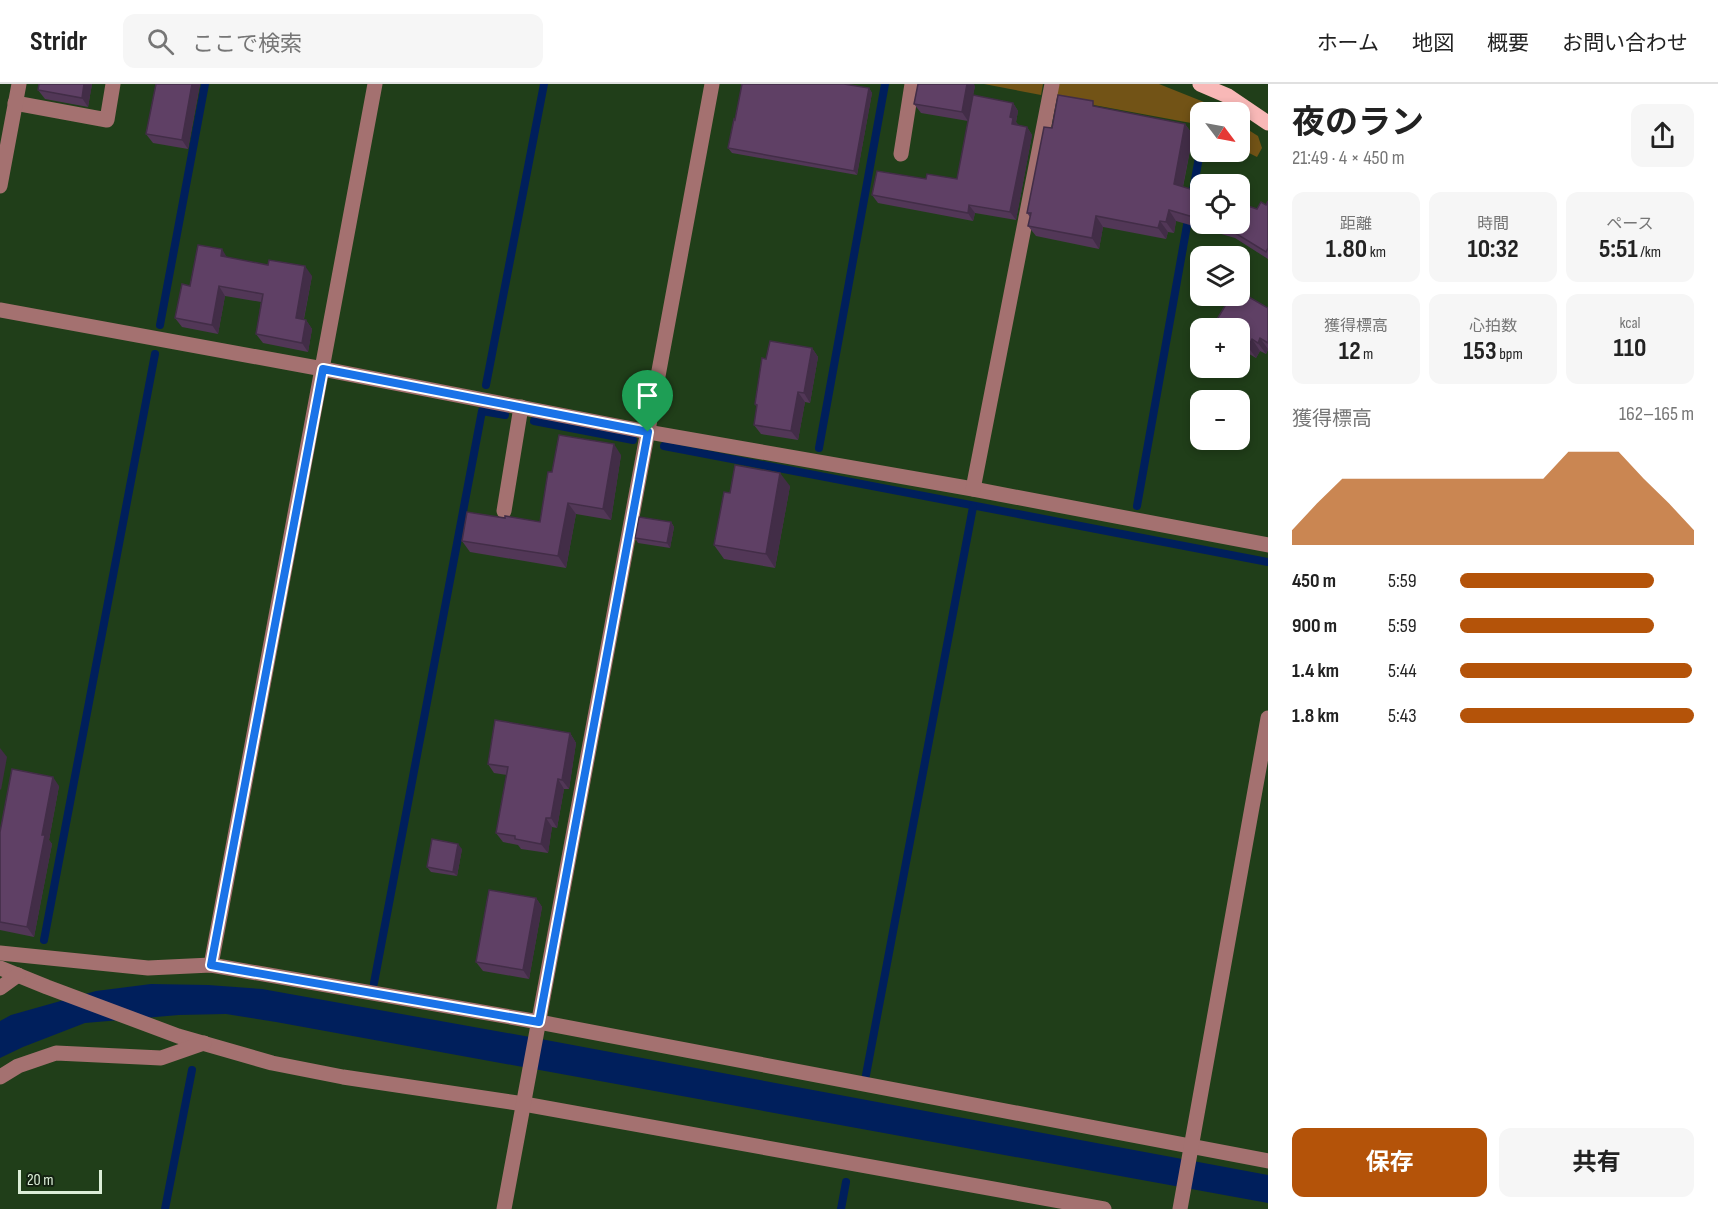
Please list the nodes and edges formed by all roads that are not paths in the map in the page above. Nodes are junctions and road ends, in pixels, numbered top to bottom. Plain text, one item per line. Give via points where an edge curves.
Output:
1 (19, 84) edge
2 (113, 84) edge
3 (375, 84) edge
4 (712, 84) edge
5 (912, 84) edge
6 (1052, 84) edge
7 (1200, 84) edge
8 (15, 103) junction
9 (1268, 123) edge
10 (901, 154) dead end
11 (0, 186) edge
12 (0, 310) edge
13 (323, 369) junction
14 (521, 407) junction
15 (648, 432) junction
16 (973, 489) junction
17 (504, 511) dead end
18 (1268, 545) edge
19 (1268, 718) edge
20 (0, 953) edge
21 (211, 965) junction
22 (0, 968) edge
23 (18, 975) junction
24 (0, 988) edge
25 (538, 1028) junction
26 (204, 1043) junction
27 (0, 1077) edge
28 (524, 1104) junction
29 (1190, 1149) junction
30 (1268, 1161) edge
31 (1181, 1205) edge
32 (504, 1209) edge
33 (1104, 1209) edge

1 - 8 street
2 - 8 street via 106,120
3 - 13 street
4 - 15 street
5 - 10 street
6 - 16 street
7 - 9 main road via 1228,96
8 - 11 street
12 - 13 street
13 - 14 street
13 - 21 street
14 - 15 street
14 - 17 street
15 - 16 street
15 - 25 street
16 - 18 street
19 - 29 street
20 - 21 street via 148,968
21 - 25 street
22 - 23 street
23 - 24 street
23 - 26 street
25 - 28 street
25 - 29 street
26 - 27 street via 161,1058 57,1053 18,1066
26 - 28 street via 272,1063 343,1077
28 - 32 street
28 - 33 street
29 - 30 street
29 - 31 street

